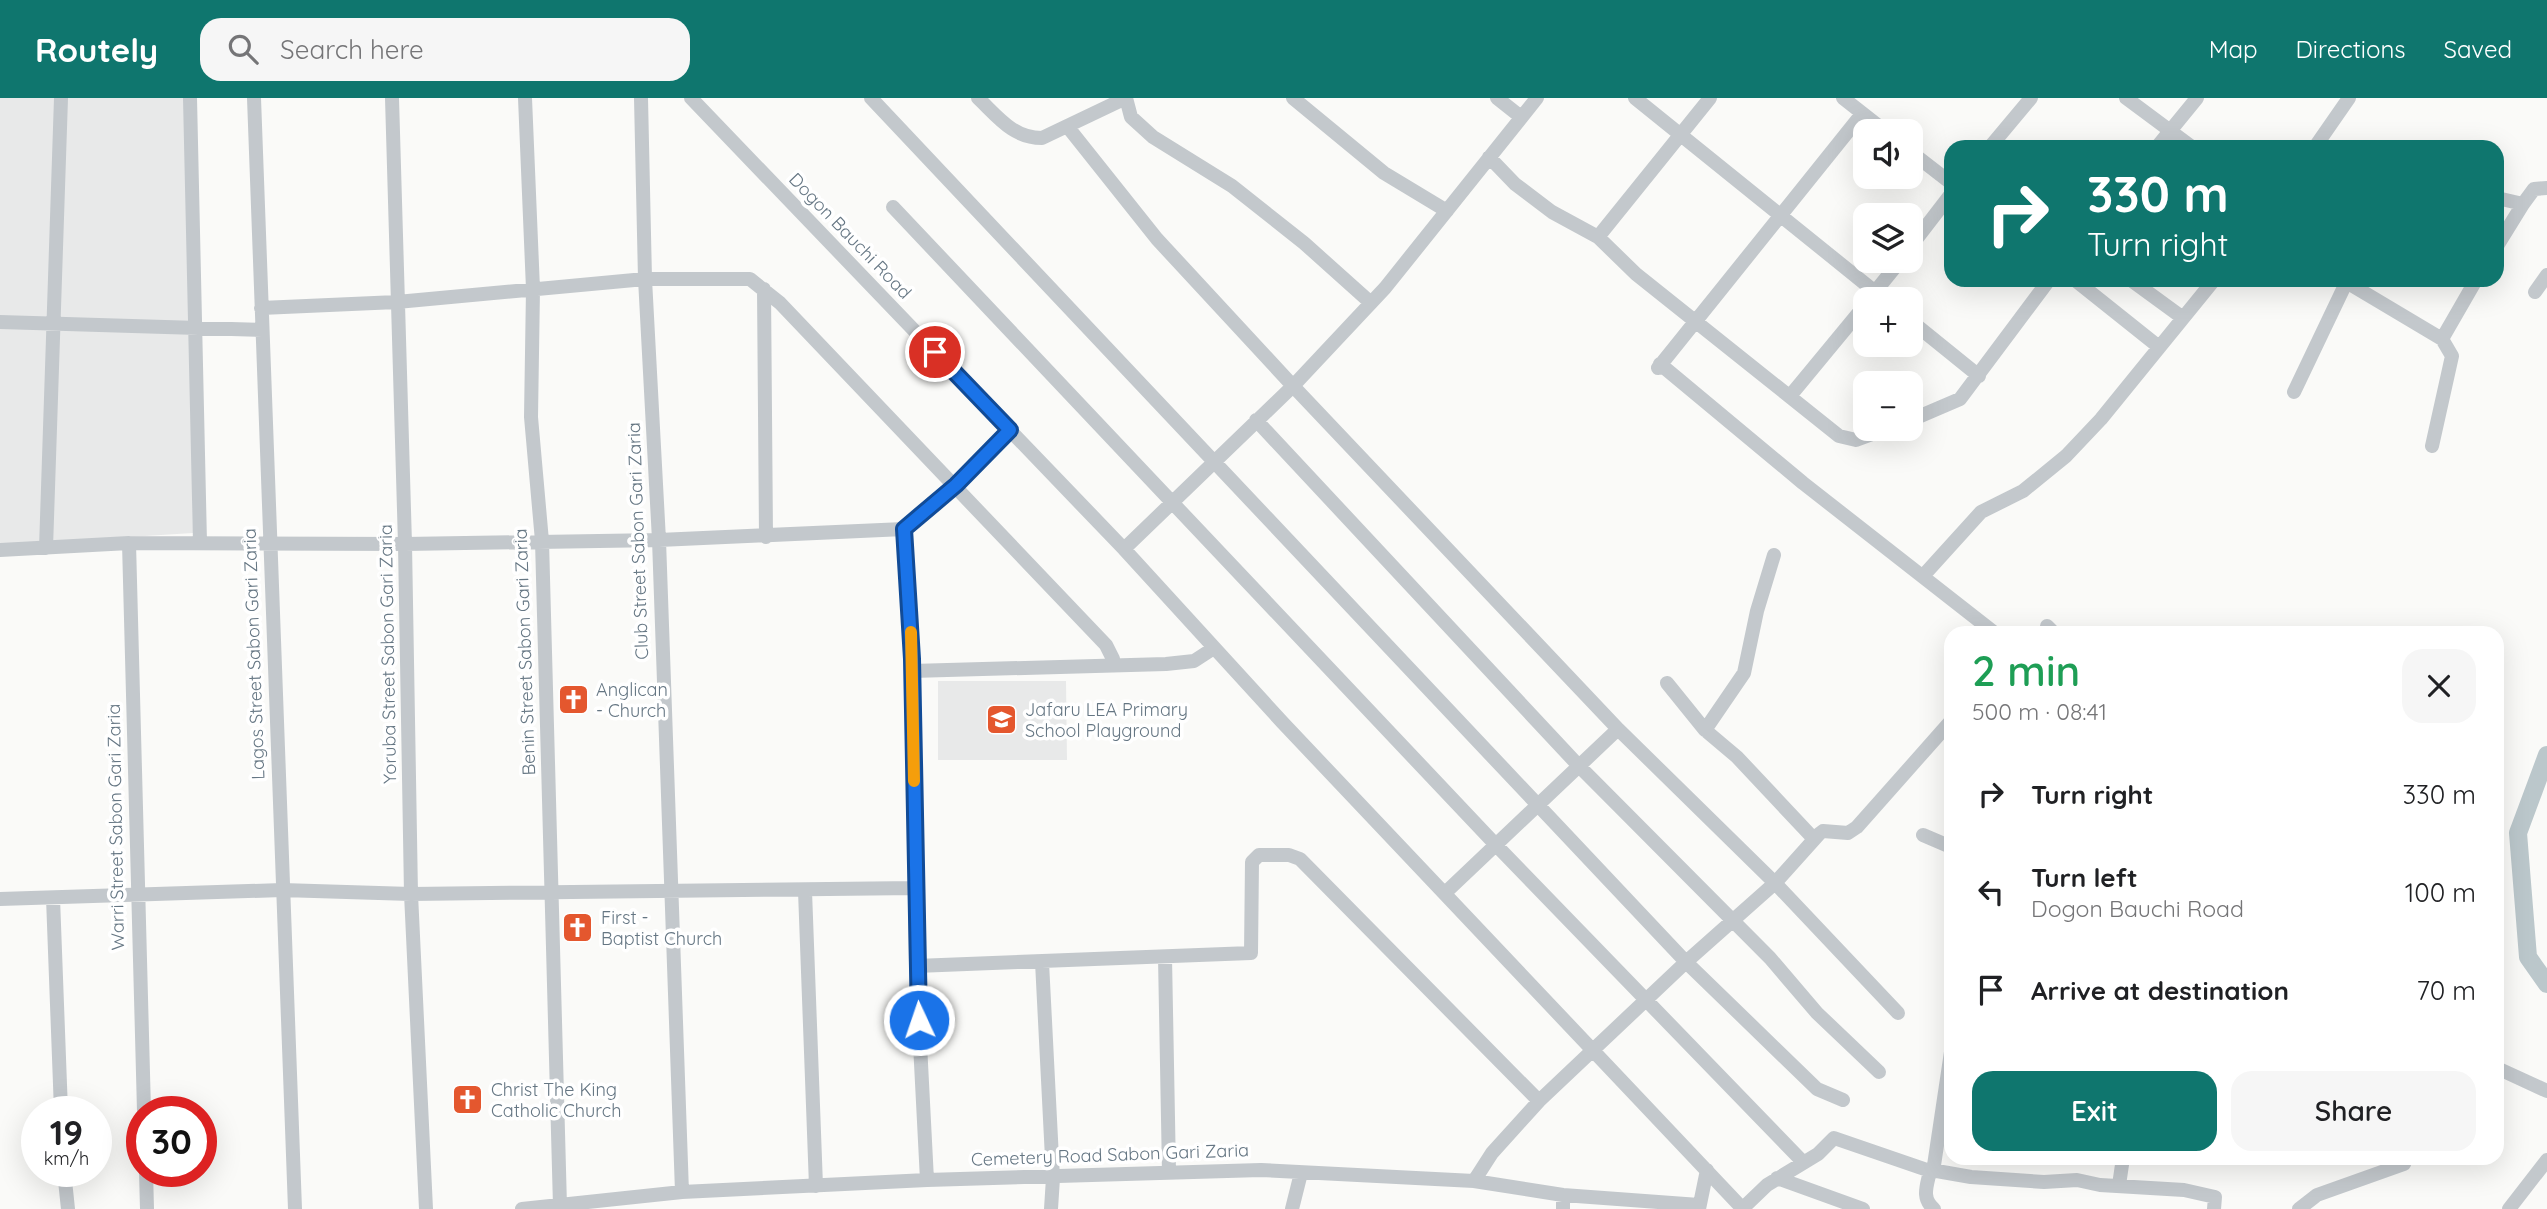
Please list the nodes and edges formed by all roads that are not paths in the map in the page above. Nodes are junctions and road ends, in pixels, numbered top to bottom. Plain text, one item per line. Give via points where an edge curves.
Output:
1 (61, 98) edge
2 (190, 98) edge
3 (254, 98) edge
4 (392, 98) edge
5 (524, 98) edge
6 (641, 98) edge
7 (691, 98) edge
8 (871, 98) edge
9 (978, 98) edge
10 (1126, 98) edge
11 (1293, 98) edge
12 (1497, 98) edge
13 (1537, 98) edge
14 (1635, 98) edge
15 (1710, 98) edge
16 (1843, 98) edge
17 (2031, 98) edge
18 (2126, 98) edge
19 (2197, 98) edge
20 (2349, 98) edge
21 (1862, 114) junction
22 (1521, 117) junction
23 (1869, 119) edge
24 (1067, 126) junction
25 (2170, 131) junction
26 (1680, 136) junction
27 (1996, 140) edge
28 (2163, 140) edge
29 (2182, 140) edge
30 (2320, 140) edge
31 (1489, 157) junction
32 (1923, 161) edge
33 (1944, 178) edge
34 (2547, 188) edge
35 (2504, 200) edge
36 (1944, 203) edge
37 (2523, 204) junction
38 (893, 207) dead end
39 (1447, 211) junction
40 (1781, 216) junction
41 (1923, 230) edge
42 (2504, 235) edge
43 (1598, 237) junction
44 (2547, 275) edge
45 (645, 279) junction
46 (1864, 287) edge
47 (2044, 287) edge
48 (2084, 287) edge
49 (2141, 287) edge
50 (2208, 287) edge
51 (2342, 287) edge
52 (2355, 287) edge
53 (2472, 287) edge
54 (533, 289) junction
55 (764, 289) junction
56 (2535, 292) dead end
57 (397, 302) junction
58 (1371, 303) junction
59 (261, 308) junction
60 (2183, 318) junction
61 (1853, 320) edge
62 (0, 322) edge
63 (1695, 322) junction
64 (53, 325) junction
65 (196, 327) junction
66 (262, 330) junction
67 (1923, 331) edge
68 (2442, 340) junction
69 (2159, 347) junction
70 (1979, 376) junction
71 (1293, 386) junction
72 (2294, 392) dead end
73 (1790, 396) junction
74 (1923, 415) edge
75 (1256, 420) junction
76 (1010, 430) junction
77 (1853, 440) edge
78 (2432, 446) dead end
79 (1216, 460) junction
80 (956, 485) junction
81 (1172, 503) junction
82 (904, 529) junction
83 (766, 537) junction
84 (659, 540) junction
85 (542, 541) junction
86 (200, 542) junction
87 (269, 542) junction
88 (129, 543) junction
89 (405, 544) junction
90 (46, 548) junction
91 (1124, 549) junction
92 (0, 550) edge
93 (1774, 555) dead end
94 (1923, 576) junction
95 (1979, 626) edge
96 (1214, 648) junction
97 (1112, 665) junction
98 (912, 671) junction
99 (1667, 682) dead end
100 (1618, 729) junction
101 (1944, 729) edge
102 (1705, 730) junction
103 (1578, 765) junction
104 (1537, 804) junction
105 (1923, 835) dead end
106 (1814, 839) junction
107 (1495, 844) junction
108 (1944, 844) edge
109 (1775, 883) junction
110 (916, 888) junction
111 (282, 890) junction
112 (670, 891) junction
113 (805, 891) junction
114 (550, 893) junction
115 (1445, 893) junction
116 (411, 894) junction
117 (136, 895) junction
118 (53, 898) junction
119 (0, 899) edge
120 (1731, 921) junction
121 (1165, 957) junction
122 (1042, 962) junction
123 (1686, 962) junction
124 (916, 967) junction
125 (1646, 999) junction
126 (1898, 1013) dead end
127 (1591, 1050) junction
128 (2504, 1071) edge
129 (1878, 1072) dead end
130 (2547, 1091) edge
131 (1944, 1094) edge
132 (60, 1096) edge
133 (143, 1096) edge
134 (1843, 1100) dead end
135 (1539, 1101) junction
136 (2547, 1160) edge
137 (1802, 1162) junction
138 (2122, 1165) edge
139 (2401, 1165) edge
140 (1707, 1170) junction
141 (1931, 1171) junction
142 (1169, 1172) junction
143 (1301, 1173) junction
144 (1053, 1178) junction
145 (1777, 1178) junction
146 (927, 1180) junction
147 (1474, 1181) junction
148 (2119, 1185) junction
149 (816, 1186) junction
150 (66, 1187) edge
151 (146, 1187) edge
152 (688, 1193) junction
153 (1925, 1195) junction
154 (1563, 1202) edge
155 (561, 1206) junction
156 (1699, 1207) edge
157 (68, 1209) edge
158 (147, 1209) edge
159 (293, 1209) edge
160 (305, 1209) edge
161 (426, 1209) edge
162 (522, 1209) edge
163 (695, 1209) edge
164 (1051, 1209) edge
165 (1292, 1209) edge
166 (1743, 1209) edge
167 (1863, 1209) edge
168 (1916, 1209) edge
169 (1934, 1209) edge
170 (2214, 1209) edge
171 (2299, 1209) edge
172 (2509, 1209) edge

1 - 64 street
2 - 65 street
3 - 59 street, Lagos Street Sabon Gari Zaria
4 - 57 street, Yoruba Street Sabon Gari Zaria
5 - 54 street, Benin Street Sabon Gari Zaria
6 - 45 street, Club Street Sabon Gari Zaria
7 - 76 street, Dogon Bauchi Road
8 - 79 street
9 - 24 street via 1015,133 1029,138 1042,138
10 - 24 street
10 - 58 street via 1131,117 1153,137 1232,186
11 - 39 street via 1384,173
12 - 22 street
13 - 22 street
14 - 26 street
15 - 26 street
16 - 21 street
17 - 27 street
18 - 25 street
19 - 25 street
20 - 30 street
21 - 23 street
21 - 40 street
22 - 31 street
24 - 71 street via 1157,239
25 - 28 street
25 - 29 street
26 - 40 street
26 - 43 street
31 - 39 street
31 - 43 street via 1541,204
32 - 33 street
34 - 37 street via 2535,189
35 - 37 street
36 - 41 street
37 - 42 street
38 - 81 street
39 - 58 street
40 - 46 street
40 - 63 street
43 - 63 street
44 - 56 street
45 - 54 street
45 - 55 street via 750,279
45 - 84 street, Club Street Sabon Gari Zaria
47 - 70 street
48 - 69 street
49 - 60 street
50 - 60 street
51 - 72 street
52 - 68 street
53 - 68 street
54 - 57 street
54 - 85 street, Benin Street Sabon Gari Zaria via 531,417
55 - 80 street
55 - 83 street
57 - 59 street
57 - 89 street, Yoruba Street Sabon Gari Zaria
58 - 71 street
59 - 66 street, Lagos Street Sabon Gari Zaria
60 - 69 street
61 - 73 street
62 - 64 street
63 - 73 street
63 - 94 street via 1659,366
64 - 65 street
64 - 90 street
65 - 66 street
65 - 86 street
66 - 87 street, Lagos Street Sabon Gari Zaria
67 - 70 street
68 - 78 street via 2452,365
69 - 94 street via 2066,456 2023,491 1981,512
70 - 74 street via 1956,403
71 - 75 street
71 - 100 street
73 - 77 street
75 - 79 street
75 - 103 street
76 - 80 street
76 - 91 street, Dogon Bauchi Road
79 - 81 street
79 - 104 street
80 - 82 street
80 - 97 street via 1106,645
81 - 91 street
81 - 107 street
82 - 83 street
82 - 98 street
83 - 84 street
84 - 85 street
84 - 112 street, Club Street Sabon Gari Zaria
85 - 89 street
85 - 114 street, Benin Street Sabon Gari Zaria
86 - 87 street
86 - 88 street
87 - 89 street
87 - 111 street, Lagos Street Sabon Gari Zaria
88 - 90 street
88 - 117 street, Warri Street Sabon Gari Zaria
89 - 116 street, Yoruba Street Sabon Gari Zaria
90 - 92 street
91 - 96 street, Dogon Bauchi Road
93 - 102 street via 1744,673
94 - 95 street
96 - 97 street via 1203,657 1181,663
96 - 115 street, Dogon Bauchi Road
97 - 98 street
98 - 110 street
99 - 102 street
100 - 103 street
100 - 109 street
101 - 106 street via 1857,827 1840,835 1823,831
102 - 106 street via 1737,757
103 - 104 street
103 - 120 street
104 - 107 street
104 - 123 street
105 - 108 street
106 - 109 street
107 - 115 street
107 - 125 street
109 - 120 street
109 - 126 street
110 - 113 street
110 - 124 street
111 - 116 street
111 - 117 street
111 - 159 street, Lagos Street Sabon Gari Zaria
112 - 113 street
112 - 114 street
112 - 152 street, Club Street Sabon Gari Zaria
113 - 149 street
114 - 116 street
114 - 155 street, Benin Street Sabon Gari Zaria
115 - 127 street, Dogon Bauchi Road
116 - 161 street, Yoruba Street Sabon Gari Zaria
117 - 118 street
117 - 133 street, Warri Street Sabon Gari Zaria
118 - 119 street
118 - 132 street
120 - 123 street
120 - 129 street
121 - 122 street
121 - 135 street via 1251,953 1252,862 1259,855 1294,856
121 - 142 street
122 - 124 street
122 - 144 street
123 - 125 street
123 - 134 street via 1817,1089
124 - 146 street
125 - 127 street
125 - 137 street
127 - 135 street
127 - 140 street, Dogon Bauchi Road
128 - 130 street
131 - 141 street
135 - 147 street via 1505,1136
136 - 172 street
137 - 141 street via 1834,1138
137 - 145 street
138 - 148 street
139 - 171 street via 2317,1195
140 - 156 street
140 - 166 street, Dogon Bauchi Road
141 - 148 street
141 - 153 street
142 - 143 street, Cemetery Road Sabon Gari Zaria
142 - 144 street, Cemetery Road Sabon Gari Zaria
143 - 147 street, Cemetery Road Sabon Gari Zaria
143 - 165 street
144 - 146 street, Cemetery Road Sabon Gari Zaria
144 - 164 street
145 - 166 street
145 - 167 street
146 - 149 street, Cemetery Road Sabon Gari Zaria
147 - 154 street, Cemetery Road Sabon Gari Zaria
148 - 170 street via 2209,1194 2215,1196
149 - 152 street, Cemetery Road Sabon Gari Zaria
150 - 157 street
151 - 158 street
152 - 155 street, Cemetery Road Sabon Gari Zaria
152 - 163 street, Club Street Sabon Gari Zaria
153 - 168 street
153 - 169 street
154 - 156 street, Cemetery Road Sabon Gari Zaria
155 - 162 street, Cemetery Road Sabon Gari Zaria
159 - 160 street

